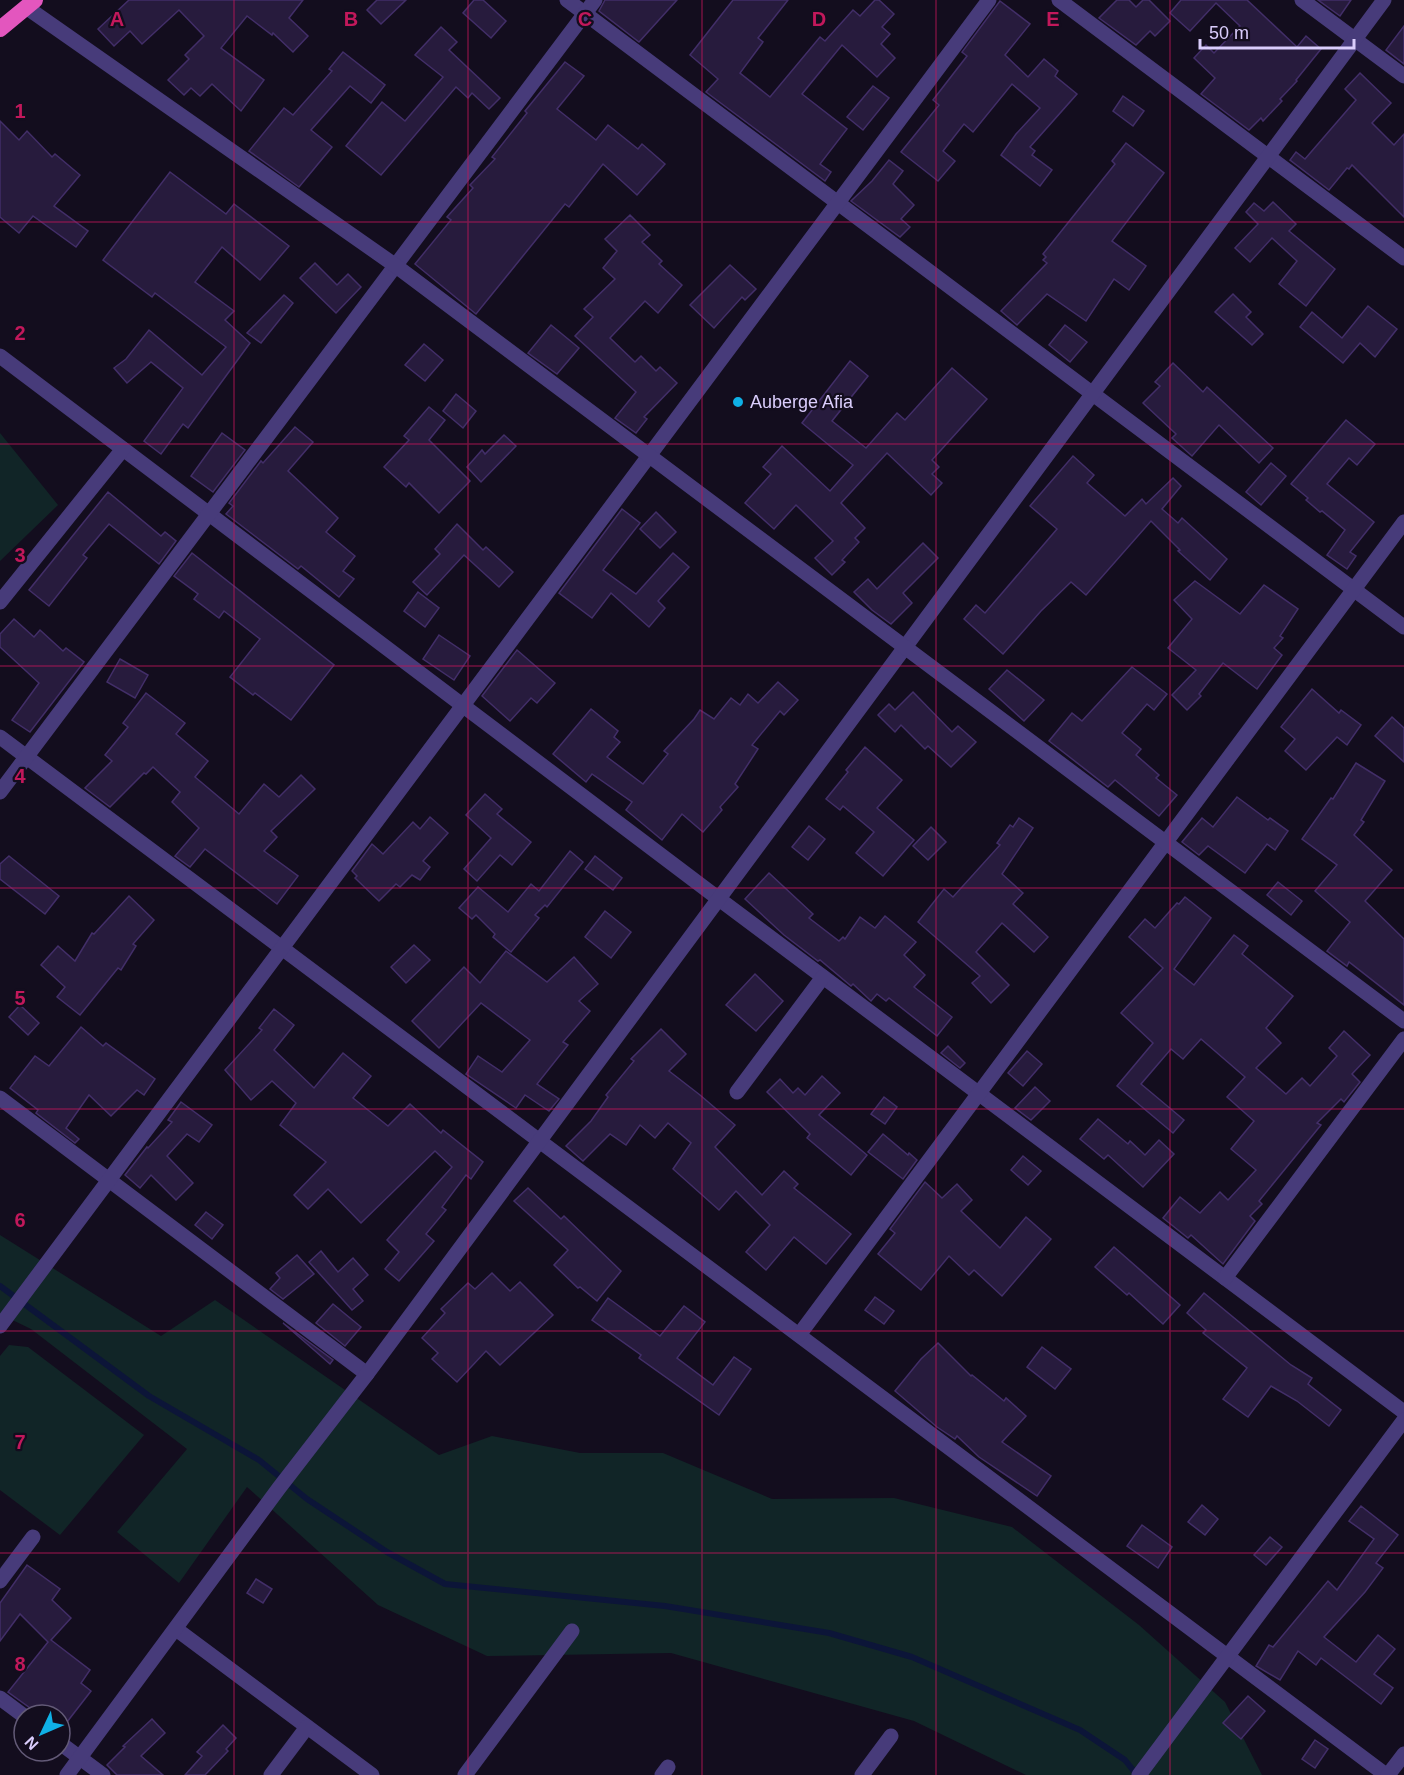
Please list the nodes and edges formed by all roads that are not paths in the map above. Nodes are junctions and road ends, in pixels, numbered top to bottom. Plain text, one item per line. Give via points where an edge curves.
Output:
1 (567, 0) edge
2 (595, 0) edge
3 (989, 0) edge
4 (1059, 0) edge
5 (1302, 0) edge
6 (1384, 0) edge
7 (26, 2) edge
8 (585, 14) junction
9 (0, 29) edge
10 (1355, 40) junction
11 (1404, 76) edge
12 (1268, 157) junction
13 (838, 203) junction
14 (1404, 258) edge
15 (396, 266) junction
16 (0, 356) edge
17 (1093, 394) junction
18 (123, 449) junction
19 (649, 456) junction
20 (209, 514) junction
21 (1404, 522) edge
22 (1354, 590) junction
23 (0, 602) edge
24 (1404, 627) edge
25 (905, 648) junction
26 (463, 706) junction
27 (0, 737) edge
28 (27, 757) junction
29 (0, 792) edge
30 (1166, 843) junction
31 (719, 899) junction
32 (282, 948) junction
33 (823, 977) junction
34 (1404, 1021) edge
35 (1404, 1039) edge
36 (737, 1092) dead end
37 (979, 1094) junction
38 (0, 1098) edge
39 (540, 1141) junction
40 (109, 1180) junction
41 (1225, 1278) junction
42 (0, 1326) edge
43 (799, 1335) junction
44 (367, 1374) junction
45 (1404, 1412) edge
46 (1404, 1420) edge
47 (33, 1538) dead end
48 (0, 1581) edge
49 (176, 1629) junction
50 (572, 1631) dead end
51 (1228, 1656) junction
52 (307, 1726) junction
53 (891, 1736) dead end
54 (72, 1752) edge
55 (1404, 1754) edge
56 (80, 1758) junction
57 (67, 1775) edge
58 (103, 1775) edge
59 (271, 1775) edge
60 (372, 1775) edge
61 (465, 1775) edge
62 (862, 1775) edge
63 (1140, 1775) edge
64 (1387, 1775) edge

1 - 8 street
2 - 8 street
3 - 13 street
4 - 12 street
5 - 10 street
6 - 10 street
7 - 9 highway
7 - 15 street
8 - 13 street
8 - 15 street
10 - 11 street
10 - 12 street
12 - 14 street
12 - 17 street
13 - 17 street
13 - 19 street
15 - 19 street
15 - 20 street
16 - 18 street
17 - 22 street
17 - 25 street
18 - 20 street
18 - 23 street
19 - 25 street
19 - 26 street
20 - 26 street
20 - 28 street
21 - 22 street
22 - 24 street
22 - 30 street
25 - 30 street
25 - 31 street
26 - 31 street
26 - 32 street
27 - 28 street
28 - 29 street
28 - 32 street
30 - 34 street
30 - 37 street
31 - 33 street
31 - 39 street
32 - 39 street
32 - 40 street
33 - 36 street
33 - 37 street
35 - 41 street
37 - 41 street
37 - 43 street
38 - 40 street
39 - 43 street
39 - 44 street
40 - 42 street
40 - 44 street
41 - 45 street
43 - 51 street
44 - 49 street
46 - 51 street
47 - 48 street
49 - 52 street
49 - 56 street
50 - 61 street
51 - 63 street
51 - 64 street
52 - 59 street
52 - 60 street
53 - 62 street
54 - 56 street
55 - 64 street
56 - 57 street
56 - 58 street

